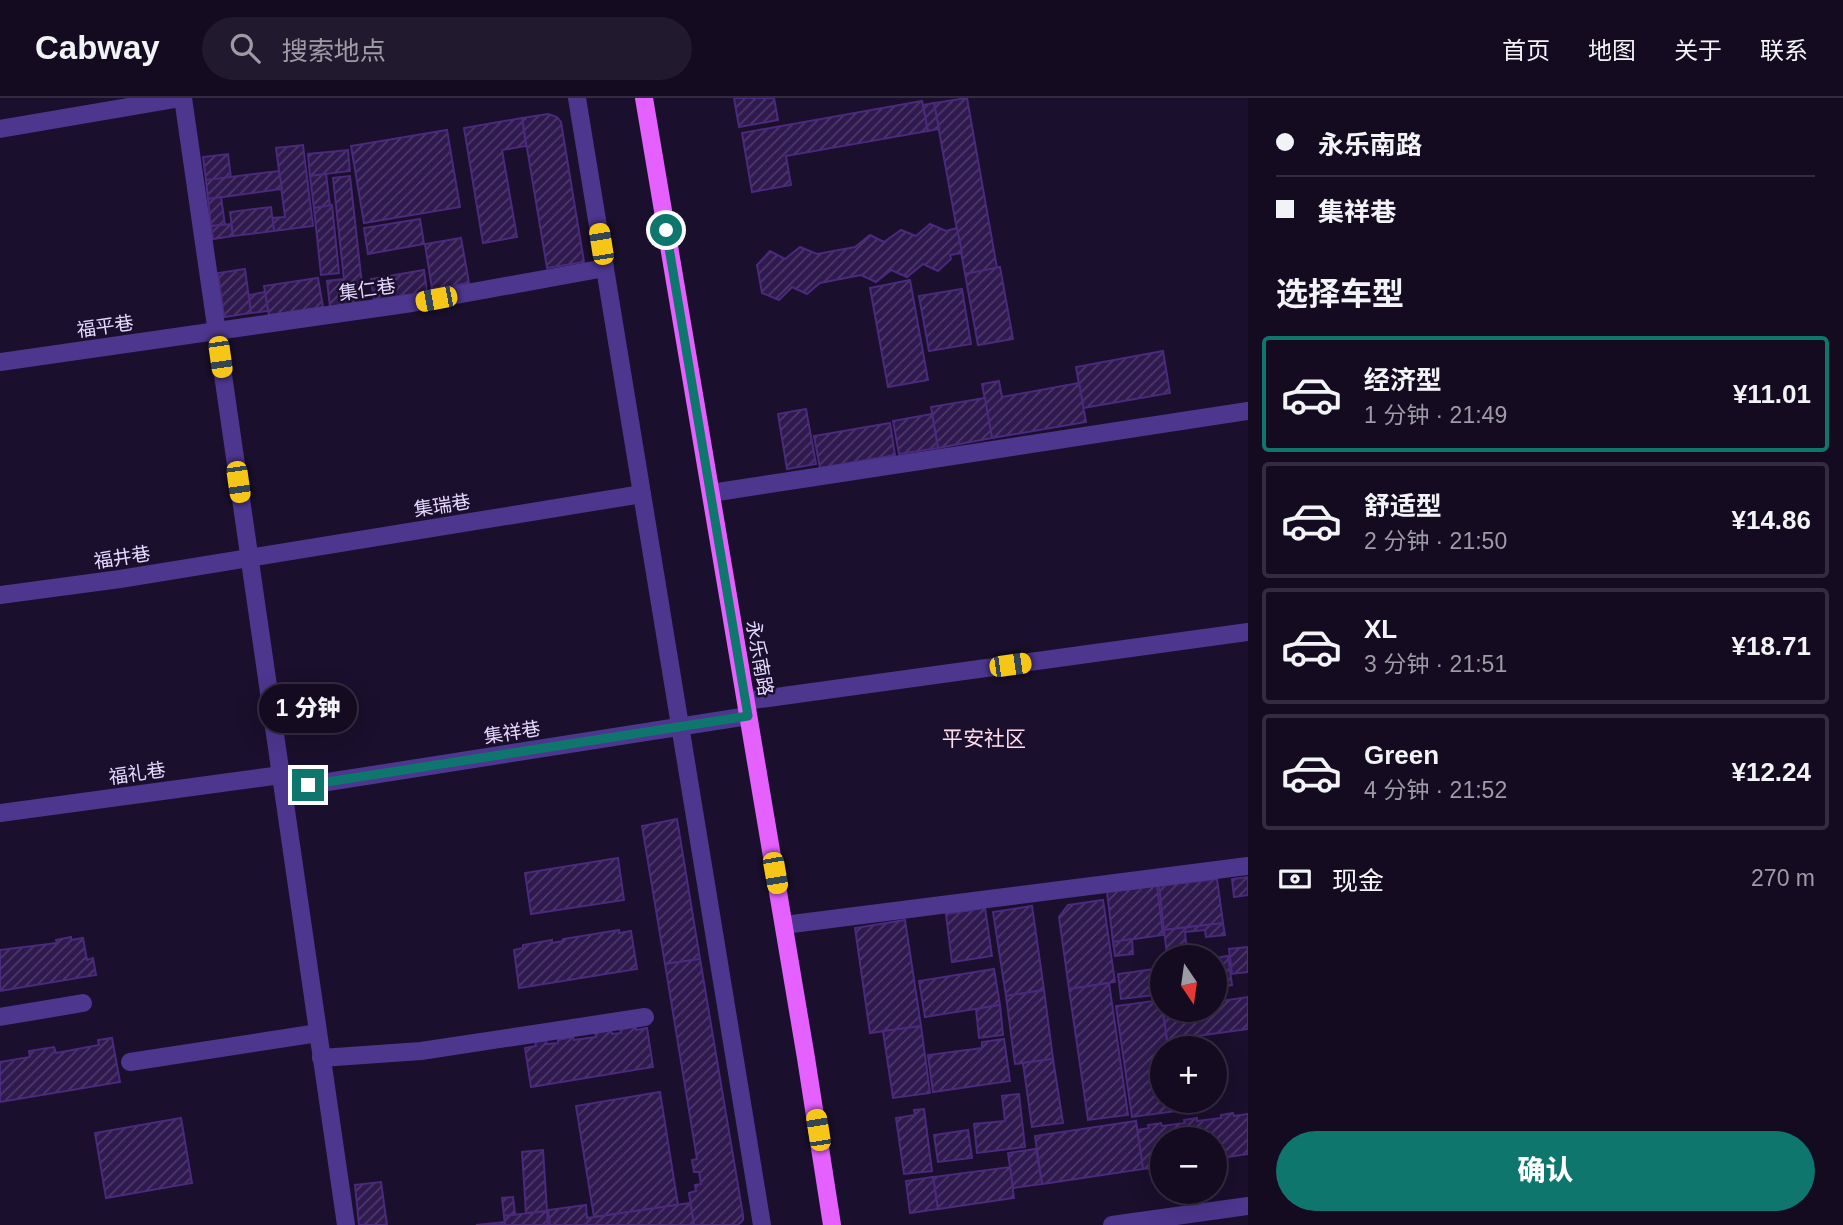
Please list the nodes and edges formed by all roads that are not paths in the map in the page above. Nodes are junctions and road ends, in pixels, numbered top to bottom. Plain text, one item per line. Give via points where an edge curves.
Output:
1 (182, 98) edge
2 (577, 98) edge
3 (644, 98) edge
4 (0, 129) edge
5 (605, 268) junction
6 (217, 331) junction
7 (0, 362) edge
8 (1248, 411) edge
9 (710, 493) junction
10 (642, 494) junction
11 (249, 558) junction
12 (0, 595) edge
13 (1248, 632) edge
14 (747, 709) junction
15 (680, 727) junction
16 (282, 782) junction
17 (0, 813) edge
18 (1248, 866) edge
19 (784, 925) junction
20 (83, 1003) dead end
21 (0, 1017) edge
22 (645, 1017) dead end
23 (318, 1033) junction
24 (321, 1058) junction
25 (130, 1062) dead end
26 (1248, 1206) edge
27 (346, 1225) edge
28 (762, 1225) edge
29 (832, 1225) edge
30 (1112, 1225) edge

1 - 4 street
1 - 6 street
2 - 5 street
3 - 9 main road, 永乐南路
5 - 6 street, 集仁巷 via 412,303
5 - 10 street
6 - 7 street, 福平巷
6 - 11 street
8 - 9 street
9 - 14 main road, 永乐南路
10 - 11 street, 集瑞巷
10 - 15 street
11 - 12 street, 福井巷
11 - 16 street
13 - 14 street, 集祥巷
14 - 15 street, 集祥巷
14 - 19 main road, 永乐南路
15 - 16 street, 集祥巷
15 - 28 street
16 - 17 street, 福礼巷
16 - 23 street
18 - 19 street
19 - 29 main road, 永乐南路
20 - 21 street
22 - 24 street via 421,1051
23 - 24 street
23 - 25 street
24 - 27 street
26 - 30 street

